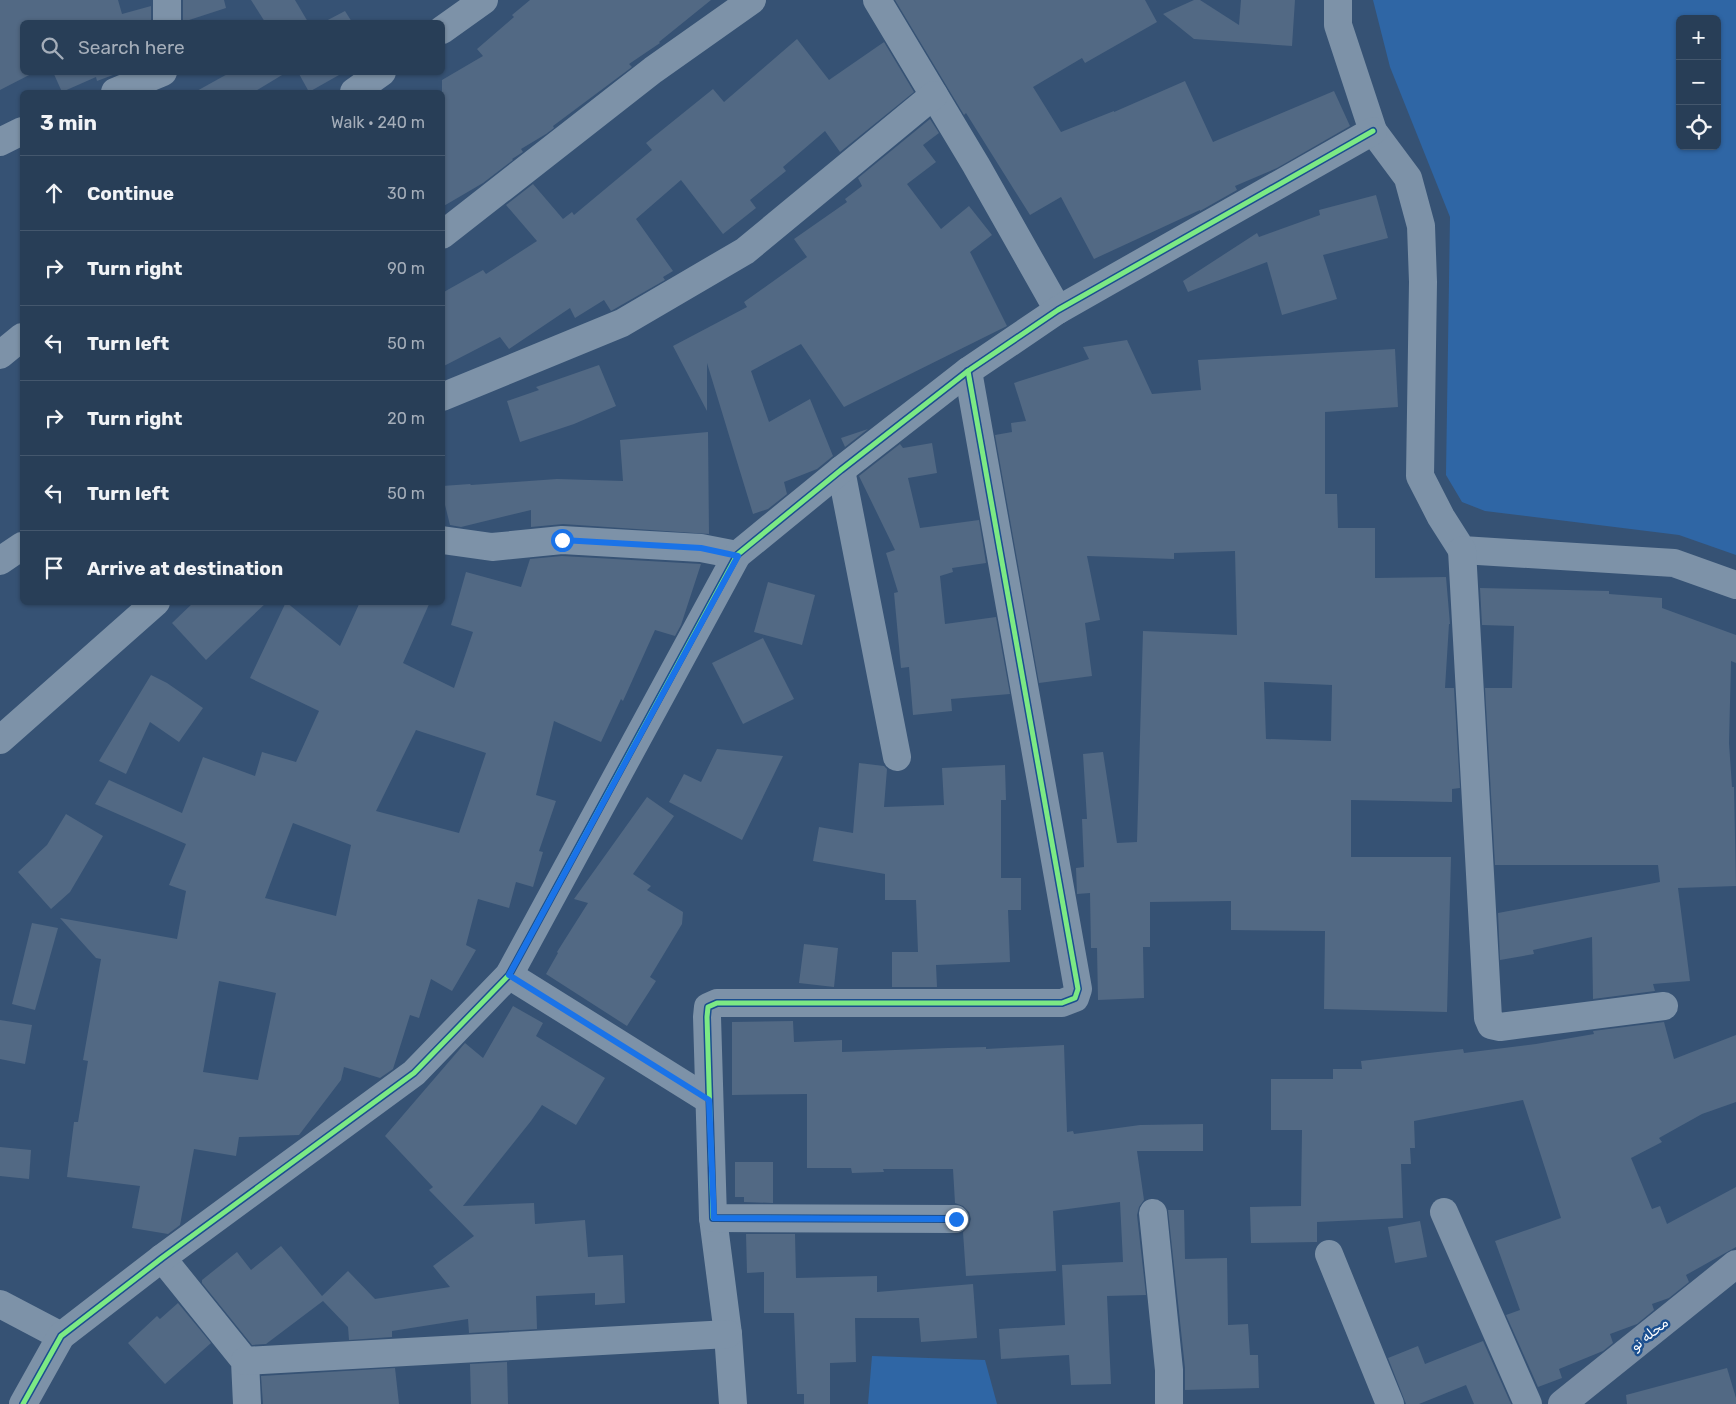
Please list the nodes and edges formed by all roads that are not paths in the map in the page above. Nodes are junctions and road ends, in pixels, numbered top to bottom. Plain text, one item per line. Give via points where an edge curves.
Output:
1 (167, 0) edge
2 (484, 0) edge
3 (752, 0) edge
4 (877, 0) edge
5 (1338, 0) edge
6 (167, 20) edge
7 (445, 28) edge
8 (156, 75) edge
9 (168, 75) edge
10 (378, 75) edge
11 (120, 90) edge
12 (168, 90) edge
13 (357, 90) edge
14 (934, 95) junction
15 (1373, 131) junction
16 (20, 133) edge
17 (0, 142) edge
18 (445, 233) edge
19 (1058, 310) junction
20 (20, 339) edge
21 (0, 354) edge
22 (968, 371) junction
23 (445, 396) edge
24 (841, 470) junction
25 (445, 540) edge
26 (20, 547) edge
27 (1462, 550) junction
28 (738, 556) junction
29 (0, 561) edge
30 (1736, 585) edge
31 (153, 605) edge
32 (0, 740) edge
33 (897, 757) dead end
34 (509, 975) junction
35 (1664, 1006) dead end
36 (709, 1100) junction
37 (1444, 1212) dead end
38 (1153, 1213) dead end
39 (714, 1218) junction
40 (956, 1219) dead end
41 (1328, 1254) dead end
42 (162, 1258) junction
43 (1736, 1264) edge
44 (0, 1304) edge
45 (728, 1334) junction
46 (61, 1336) junction
47 (244, 1362) junction
48 (23, 1404) edge
49 (247, 1404) edge
50 (733, 1404) edge
51 (1169, 1404) edge
52 (1390, 1404) edge
53 (1528, 1404) edge
54 (1562, 1404) edge

1 - 6 street
2 - 7 street
3 - 18 street via 653,70
4 - 14 street
5 - 15 street via 1338,25
8 - 11 street
9 - 12 street
10 - 13 street
14 - 19 street
14 - 23 street via 745,251 622,323
15 - 19 street
15 - 27 street via 1408,178 1421,226 1420,476
16 - 17 street
19 - 22 street
20 - 21 street
22 - 24 street
22 - 36 street via 1078,989 1075,998 1062,1003 717,1003 708,1007 707,1017
24 - 28 street
24 - 33 street
25 - 28 street via 492,547 562,540 701,548
26 - 29 street
27 - 30 street via 1674,563
27 - 35 street via 1487,1008 1491,1025 1500,1027
28 - 34 street
31 - 32 street
34 - 36 street
34 - 42 street via 414,1073
36 - 39 street
37 - 53 street
38 - 51 street via 1169,1370
39 - 40 street
39 - 45 street
41 - 52 street
42 - 46 street
42 - 47 street
43 - 54 street, محله نو
44 - 46 street
45 - 47 street
45 - 50 street
46 - 48 street
47 - 49 street

